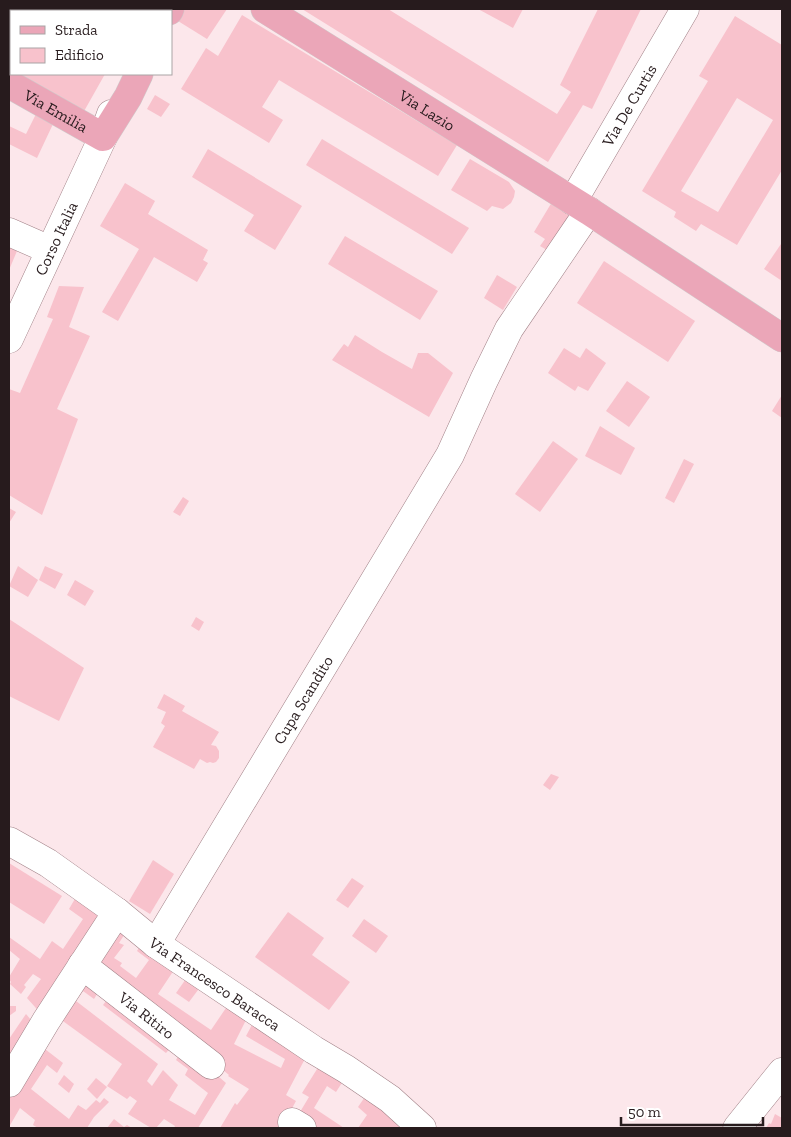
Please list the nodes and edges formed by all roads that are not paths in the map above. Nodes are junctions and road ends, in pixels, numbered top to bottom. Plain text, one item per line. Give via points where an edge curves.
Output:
1 (265, 9) edge
2 (685, 9) edge
3 (128, 75) edge
4 (138, 75) edge
5 (9, 84) edge
6 (103, 137) junction
7 (581, 206) junction
8 (9, 232) edge
9 (50, 250) junction
10 (782, 338) edge
11 (9, 339) edge
12 (9, 841) edge
13 (117, 912) junction
14 (156, 944) junction
15 (82, 965) junction
16 (212, 1065) dead end
17 (782, 1072) edge
18 (9, 1083) edge
19 (422, 1128) edge
20 (737, 1128) edge

1 - 7 main road, Via Lazio
2 - 7 street, Via De Curtis
3 - 6 street, Corso Italia
4 - 6 main road, Corso Italia
5 - 6 main road, Via Emilia
6 - 9 street, Corso Italia
7 - 10 main road, Via Lazio
7 - 14 street, Cupa Scandito via 509,330 450,455
8 - 9 street
9 - 11 street, Corso Italia
12 - 13 street, Via Francesco Baracca
13 - 14 street, Via Francesco Baracca
13 - 15 street
14 - 19 street, Via Francesco Baracca via 390,1099
15 - 16 street, Via Ritiro
15 - 18 street
17 - 20 street

